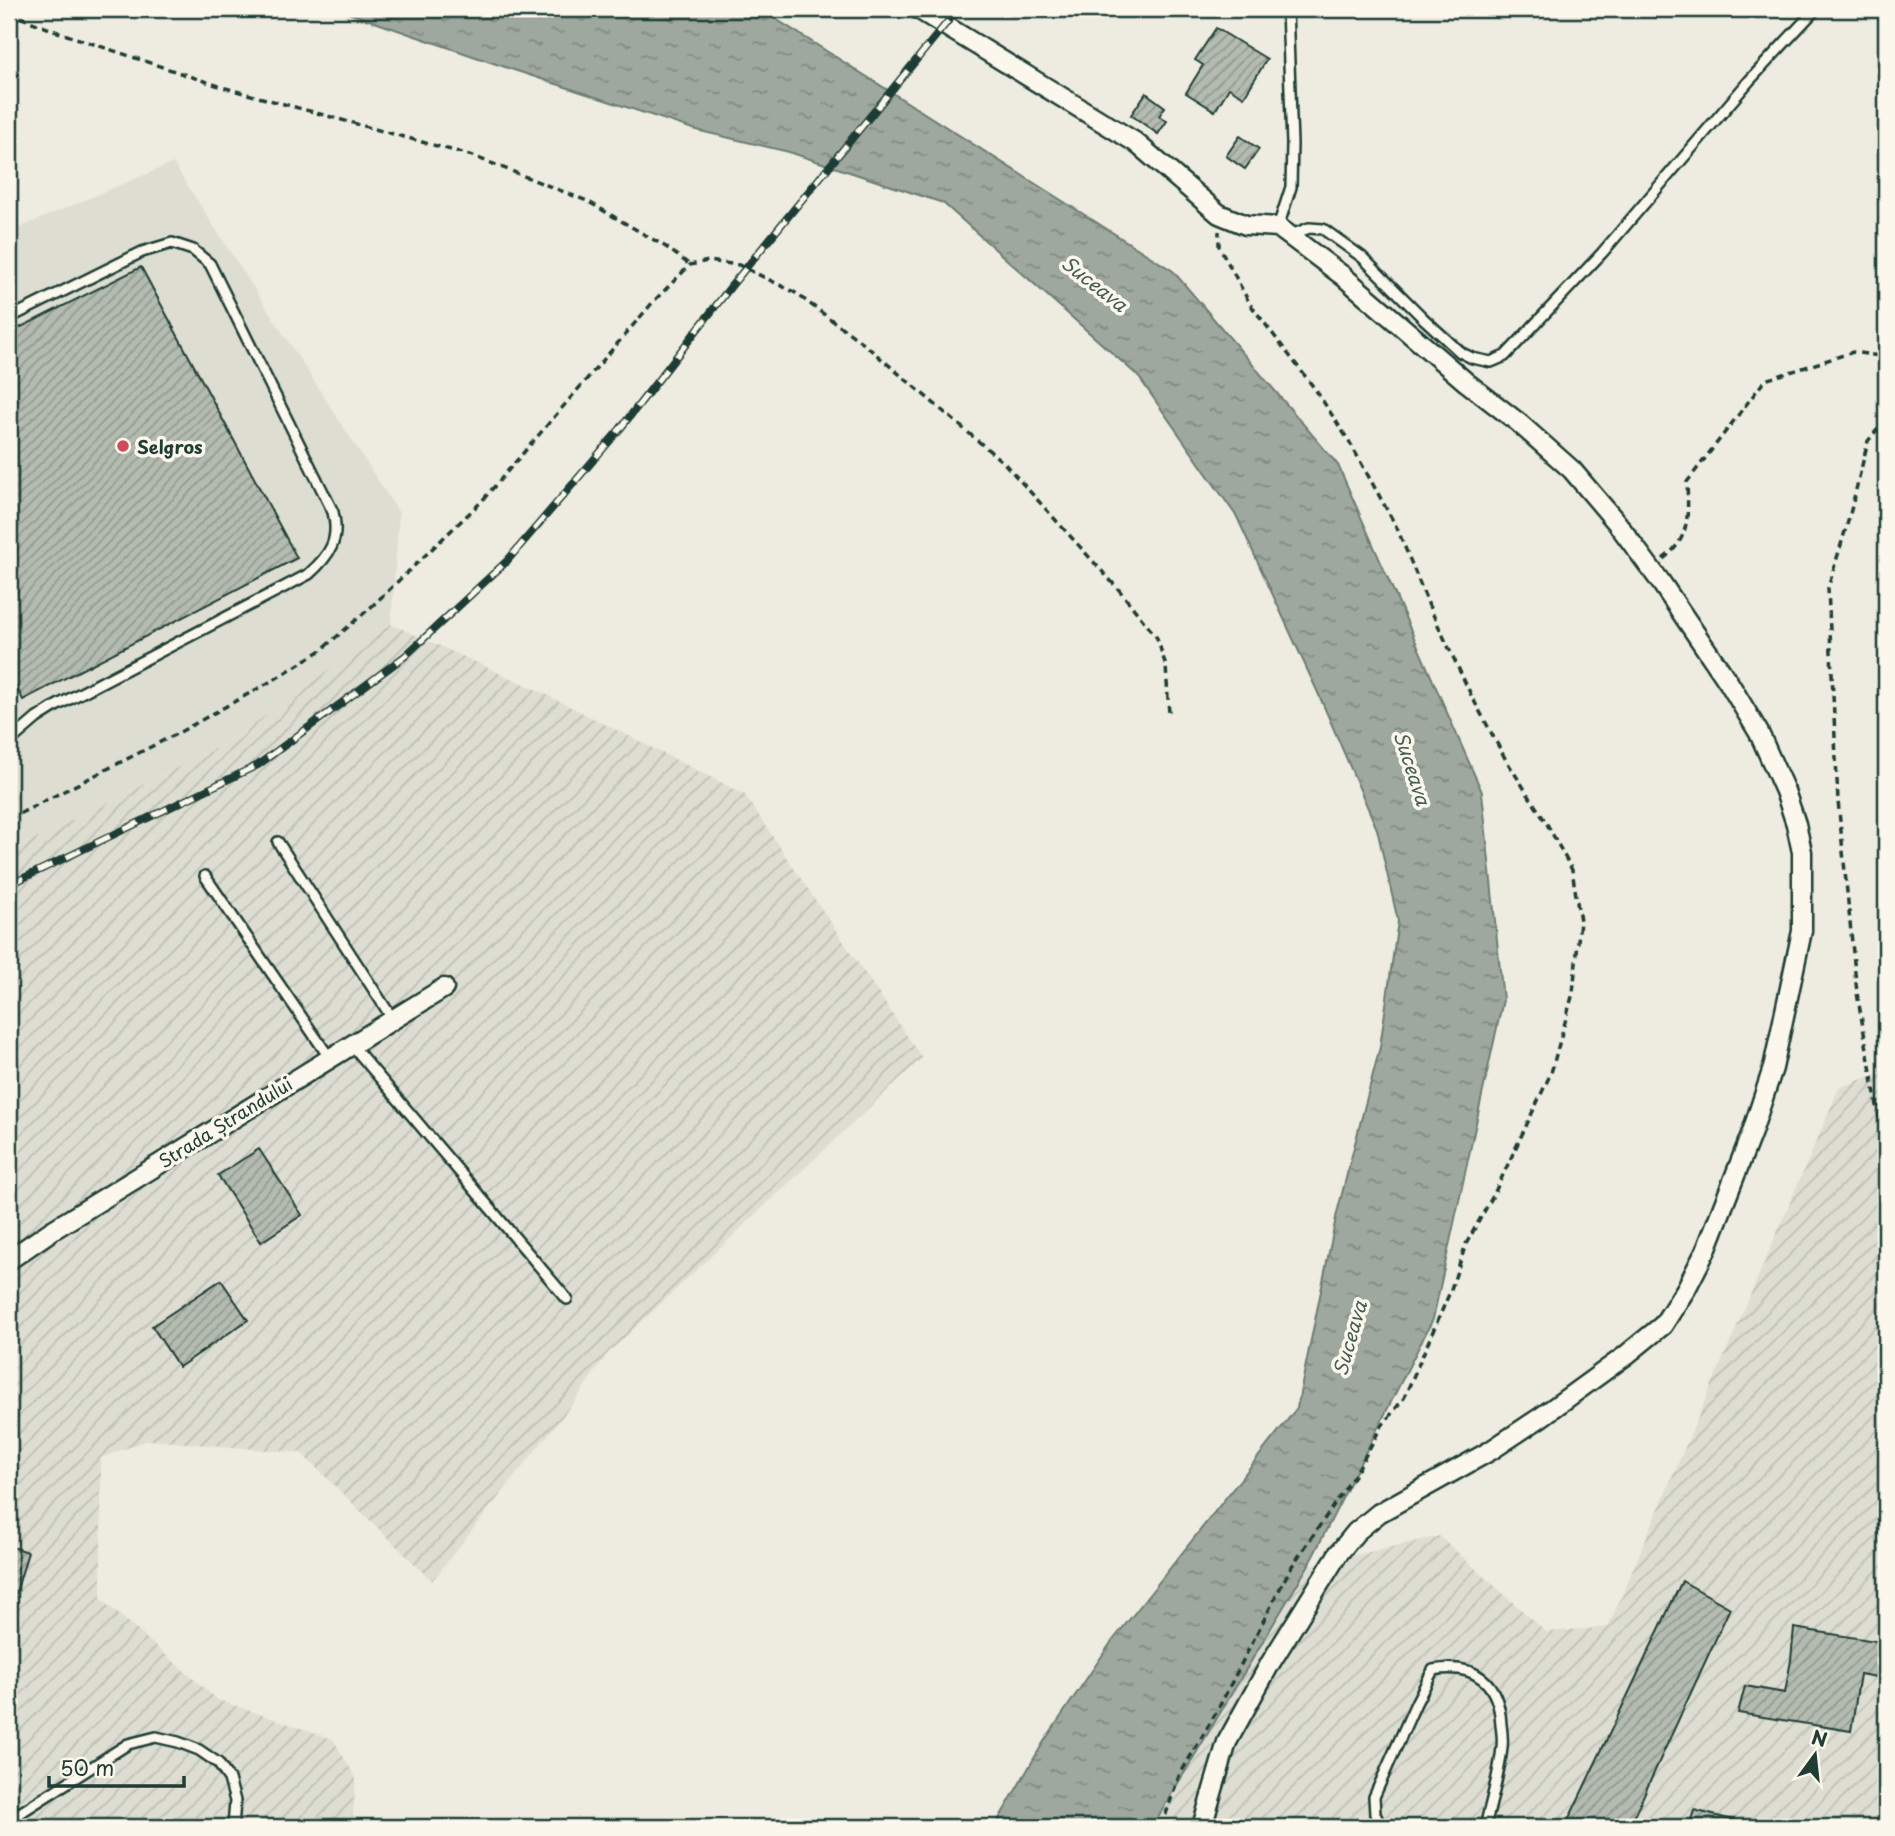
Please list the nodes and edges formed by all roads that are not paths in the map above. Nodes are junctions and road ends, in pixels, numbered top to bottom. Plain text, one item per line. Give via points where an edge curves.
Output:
1 (918, 9) edge
2 (1287, 9) edge
3 (1816, 9) edge
4 (1283, 231) junction
5 (9, 318) edge
6 (10, 738) edge
7 (278, 842) dead end
8 (205, 876) dead end
9 (444, 988) dead end
10 (392, 1018) junction
11 (350, 1044) junction
12 (329, 1057) junction
13 (9, 1260) edge
14 (566, 1299) dead end
15 (9, 1820) edge
16 (233, 1827) edge
17 (1205, 1827) edge
18 (1381, 1827) edge
19 (1485, 1827) edge

1 - 4 street via 1135,142 1219,215
2 - 4 lane via 1292,144
3 - 4 lane via 1602,253 1505,356 1491,362 1460,352 1362,257 1323,229
4 - 17 street via 1393,317 1572,470 1651,568 1759,733 1785,791 1802,852 1801,931 1773,1068 1752,1132 1706,1250 1663,1325 1541,1417 1379,1513 1356,1532 1271,1662 1227,1742
5 - 6 lane via 142,252 172,243 193,250 211,264 336,525 333,544 309,574 56,706
7 - 10 lane
8 - 12 lane
9 - 10 street, Strada Ștrandului
10 - 11 street, Strada Ștrandului
11 - 12 street, Strada Ștrandului
11 - 14 lane
12 - 13 street, Strada Ștrandului
15 - 16 lane via 128,1744 156,1737 199,1750 218,1763 236,1801
18 - 19 lane via 1374,1797 1433,1670 1450,1668 1472,1672 1488,1684 1500,1710 1503,1746

